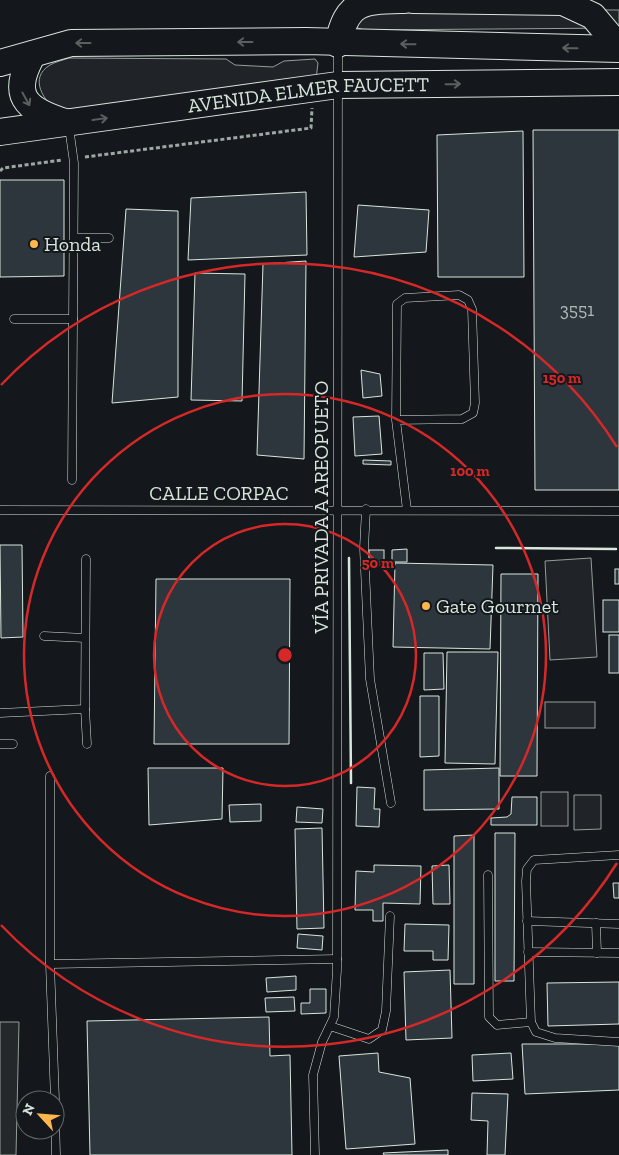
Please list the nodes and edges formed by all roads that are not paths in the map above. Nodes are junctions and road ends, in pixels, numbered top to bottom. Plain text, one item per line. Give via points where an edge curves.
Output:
1 (404, 0) edge
2 (413, 0) edge
3 (503, 1) edge
4 (338, 44) junction
5 (619, 48) edge
6 (33, 54) junction
7 (0, 63) edge
8 (619, 82) edge
9 (338, 85) junction
10 (68, 123) junction
11 (0, 132) edge
12 (74, 238) junction
13 (109, 238) dead end
14 (14, 318) dead end
15 (73, 319) junction
16 (396, 420) junction
17 (72, 480) dead end
18 (338, 509) junction
19 (366, 509) junction
20 (0, 510) edge
21 (407, 510) junction
22 (619, 511) edge
23 (86, 559) dead end
24 (44, 636) dead end
25 (85, 638) junction
26 (85, 709) junction
27 (0, 713) edge
28 (0, 744) edge
29 (12, 744) dead end
30 (86, 744) dead end
31 (50, 776) dead end
32 (391, 803) dead end
33 (619, 854) edge
34 (488, 875) dead end
35 (390, 916) dead end
36 (527, 921) junction
37 (596, 923) junction
38 (619, 924) edge
39 (528, 952) junction
40 (619, 953) edge
41 (597, 954) junction
42 (337, 959) junction
43 (50, 964) junction
44 (531, 1022) junction
45 (330, 1026) junction
46 (619, 1042) edge
47 (54, 1090) edge
48 (56, 1140) edge
49 (56, 1155) edge
50 (315, 1155) edge

1 - 4 highway via 360,3 347,14
2 - 3 highway
3 - 5 highway via 563,2 594,16
5 -> 4 highway, AVENIDA ELMER FAUCETT
4 -> 6 highway, AVENIDA ELMER FAUCETT via 306,41 71,43
4 - 9 lane, VÍA PRIVADA A AREOPUETO
6 - 7 highway, AVENIDA ELMER FAUCETT
6 -> 10 highway via 24,70 24,98 42,115
9 -> 8 highway, AVENIDA ELMER FAUCETT
10 -> 9 highway, AVENIDA ELMER FAUCETT
9 - 18 lane, VÍA PRIVADA A AREOPUETO
10 - 11 highway, AVENIDA ELMER FAUCETT
10 - 12 lane via 73,158
12 - 13 lane
12 - 15 lane
14 - 15 lane
15 - 17 lane
16 - 16 lane via 397,304 405,298 459,295 468,300 472,308 475,403 472,413 462,419
16 - 21 lane
18 - 19 lane, CALLE CORPAC
18 - 20 lane, CALLE CORPAC
18 - 42 lane, VÍA PRIVADA A AREOPUETO
19 - 21 lane, CALLE CORPAC
19 - 32 lane via 364,548 370,679
21 - 22 lane, CALLE CORPAC
23 - 25 lane
24 - 25 lane
25 - 26 lane
26 - 27 lane
26 - 30 lane
28 - 29 lane
31 - 43 lane
33 - 36 lane via 534,860 527,869
34 - 44 lane via 489,1017 497,1025
35 - 45 lane via 386,1011 382,1030 369,1040
36 - 37 lane
36 - 39 lane
37 - 38 lane
37 - 41 lane
39 - 41 lane
39 - 44 lane
40 - 41 lane
42 - 43 lane
42 - 45 lane, VÍA PRIVADA A AREOPUETO via 336,1008
43 - 47 lane
44 - 46 lane via 536,1032 544,1036
45 - 50 lane, VÍA PRIVADA A AREOPUETO via 312,1074
48 - 49 lane

